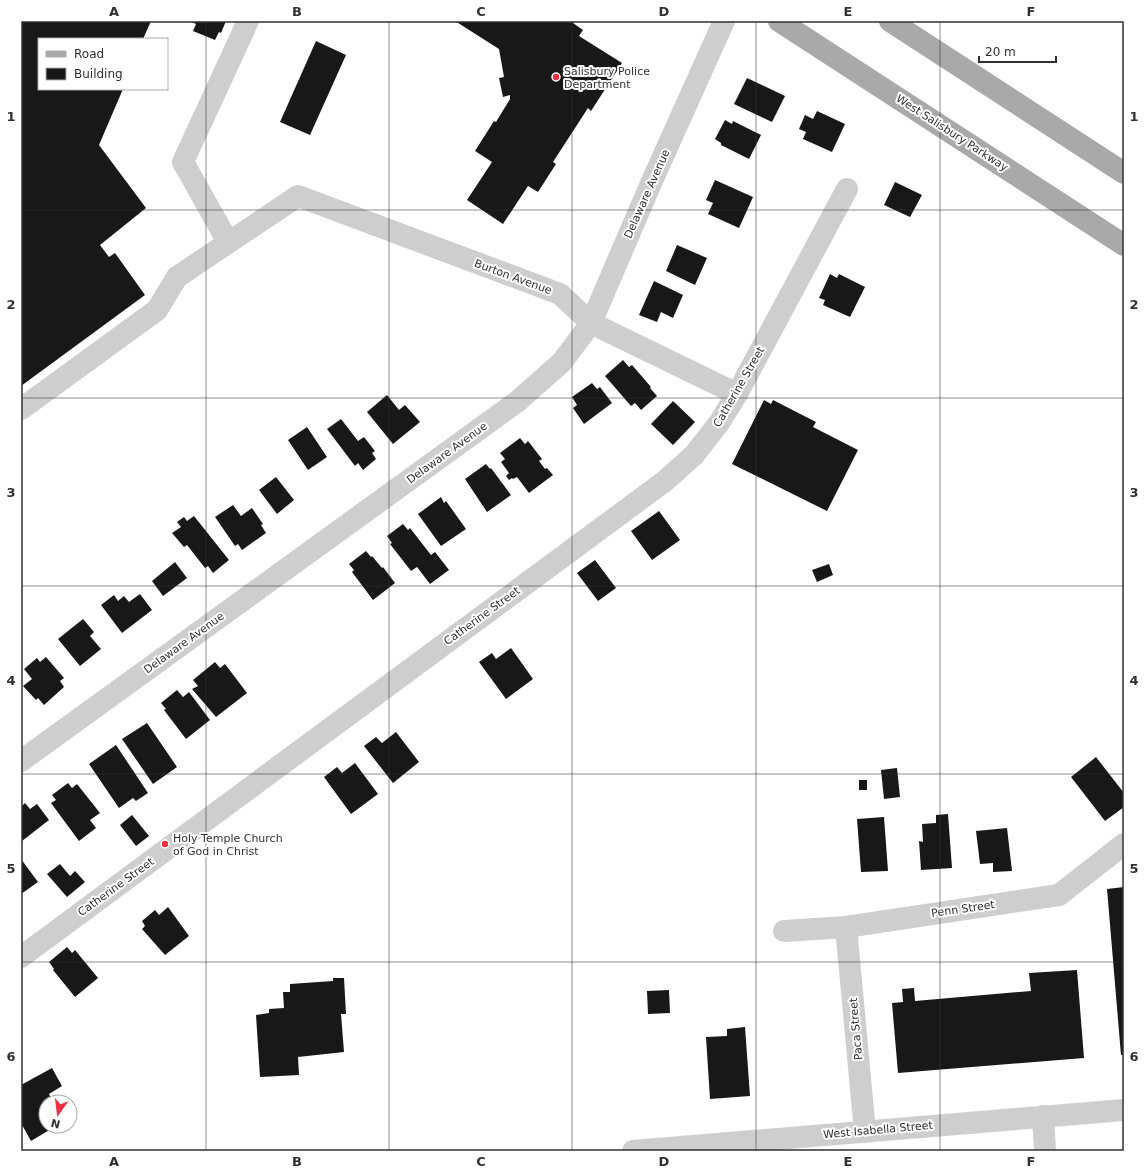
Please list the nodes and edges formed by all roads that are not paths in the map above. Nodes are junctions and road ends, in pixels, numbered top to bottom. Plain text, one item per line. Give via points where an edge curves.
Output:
1 (248, 21) edge
2 (724, 21) edge
3 (779, 21) edge
4 (890, 21) edge
5 (1124, 173) edge
6 (847, 189) dead end
7 (228, 242) junction
8 (1124, 245) edge
9 (591, 324) junction
10 (737, 394) junction
11 (21, 409) edge
12 (21, 761) edge
13 (1124, 844) edge
14 (846, 927) junction
15 (784, 931) dead end
16 (21, 957) edge
17 (1124, 1110) edge
18 (1044, 1116) junction
19 (865, 1132) junction
20 (632, 1151) edge
21 (1045, 1151) edge

1 - 7 street via 183,162
2 - 9 street, Delaware Avenue
3 - 8 main road, West Salisbury Parkway
4 - 5 main road
6 - 10 street, Catherine Street
7 - 9 street, Burton Avenue via 298,196 560,294
7 - 11 street via 177,277 157,310
9 - 10 street, Burton Avenue
9 - 12 street, Delaware Avenue via 562,362 518,401
10 - 16 street, Catherine Street via 694,455 665,481
13 - 14 street, Penn Street via 1059,895
14 - 15 street, Penn Street
14 - 19 street, Paca Street
17 - 18 street, West Isabella Street
18 - 19 street, West Isabella Street
18 - 21 street
19 - 20 street, West Isabella Street

